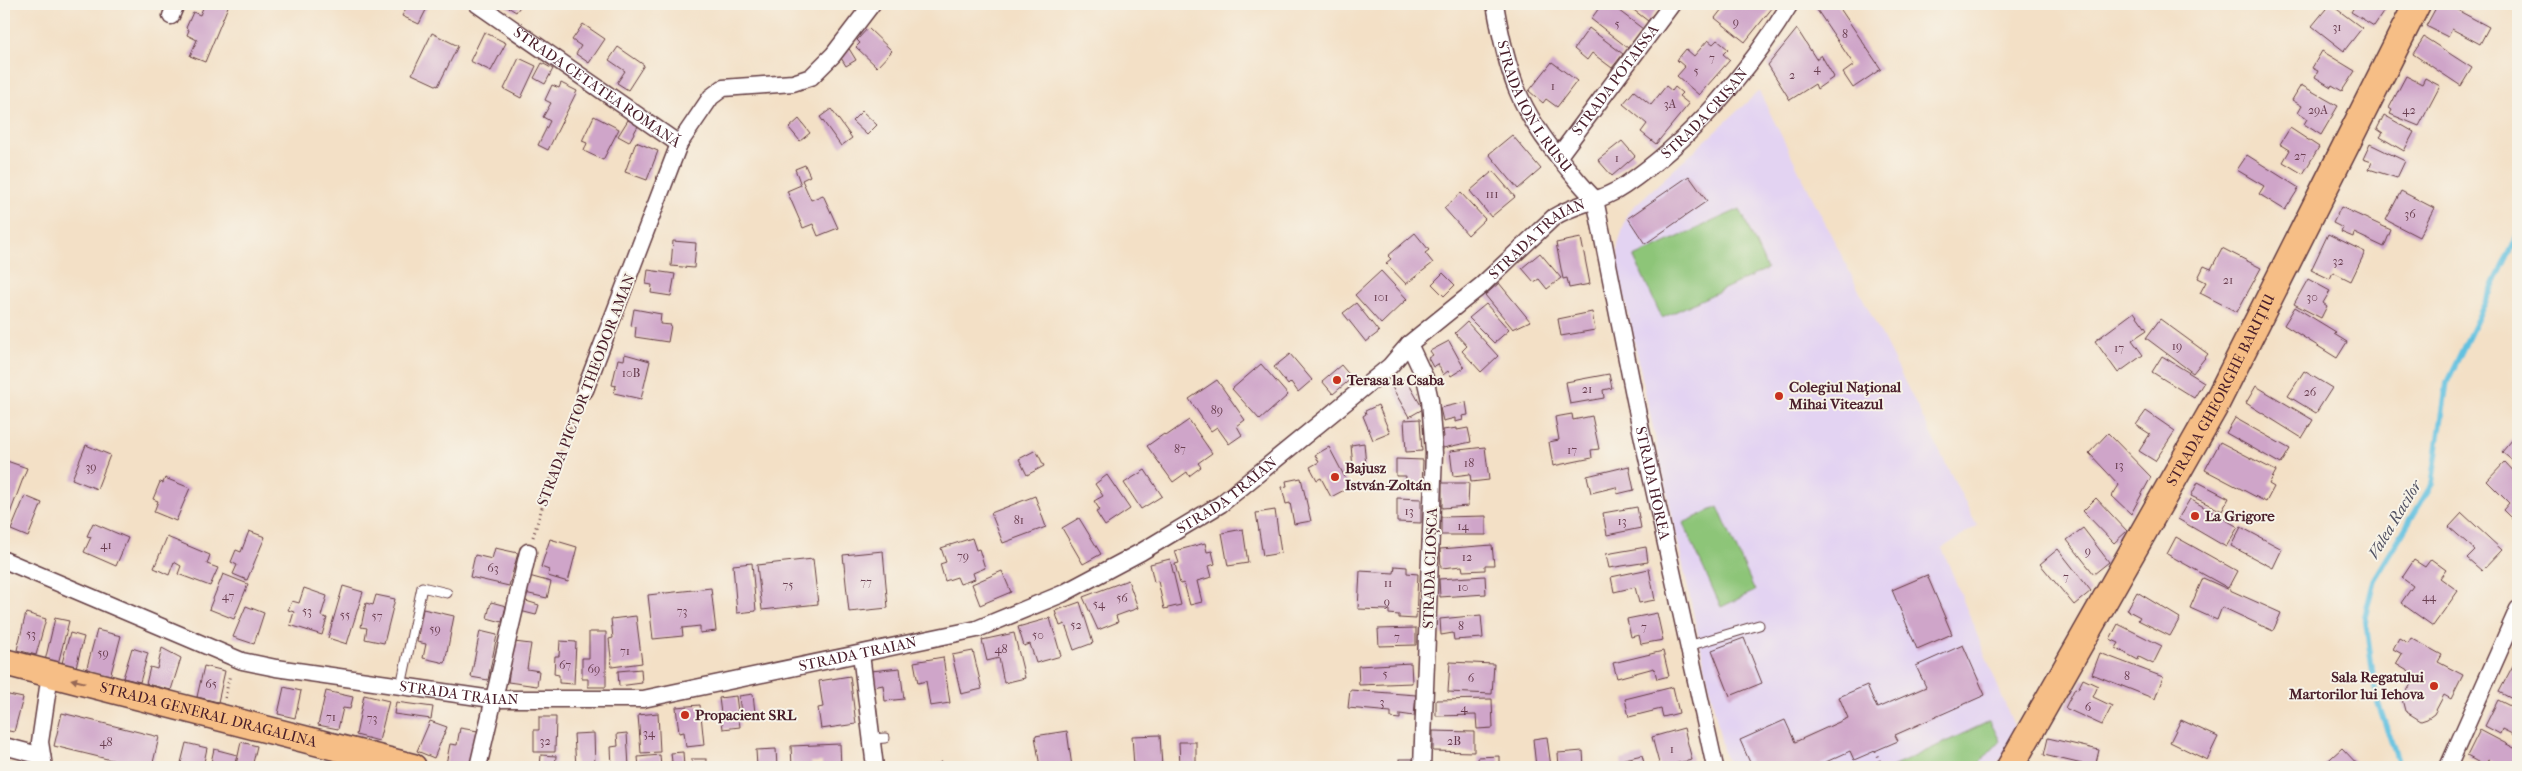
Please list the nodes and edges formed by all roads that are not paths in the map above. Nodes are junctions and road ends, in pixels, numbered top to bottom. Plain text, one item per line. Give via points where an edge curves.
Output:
1 (477, 4) edge
2 (872, 4) edge
3 (1495, 4) edge
4 (1672, 4) edge
5 (1790, 4) edge
6 (2417, 4) edge
7 (678, 144) junction
8 (1558, 157) junction
9 (1595, 199) junction
10 (1409, 344) junction
11 (585, 390) road end
12 (528, 552) road end
13 (4, 560) edge
14 (447, 593) dead end
15 (2518, 609) edge
16 (1759, 625) dead end
17 (1688, 646) junction
18 (861, 654) junction
19 (4, 662) edge
20 (50, 674) junction
21 (401, 686) junction
22 (492, 699) junction
23 (4, 746) edge
24 (43, 762) edge
25 (414, 767) edge
26 (478, 767) edge
27 (875, 767) edge
28 (1422, 767) edge
29 (1715, 767) edge
30 (2010, 767) edge
31 (2448, 767) edge

1 - 7 street, STRADA CETATEA ROMANĂ
2 - 7 street, STRADA CETATEA ROMANĂ via 833,55 810,77 793,83 722,88 711,97
3 - 8 street, STRADA ION I. RUSU via 1504,54 1523,106
4 - 8 street, STRADA POTAISSA
5 - 9 street, STRADA CRIȘAN via 1736,81 1687,134 1622,188
6 - 30 main road, STRADA GHEORGHE BARIȚIU via 2216,406
7 - 11 street, STRADA PICTOR THEODOR AMAN
8 - 9 street, STRADA ION I. RUSU
9 - 10 street, STRADA TRAIAN via 1554,217 1482,285
9 - 17 street, STRADA HOREA
10 - 18 street, STRADA TRAIAN via 1390,366 1222,504 1141,552 1062,594 977,629
10 - 28 street, STRADA CLOȘCA via 1426,378 1434,453
12 - 22 street
13 - 21 street, STRADA TRAIAN via 235,658 276,668
14 - 21 lane via 422,587
15 - 31 street
16 - 17 lane
17 - 29 street, STRADA HOREA
18 - 22 street, STRADA TRAIAN via 643,698
18 - 27 street via 878,738
19 - 20 main road, STRADA GENERAL DRAGALINA
20 - 24 street via 40,742
25 -> 20 main road, STRADA GENERAL DRAGALINA
21 - 22 street, STRADA TRAIAN
22 - 26 street
23 - 24 street

